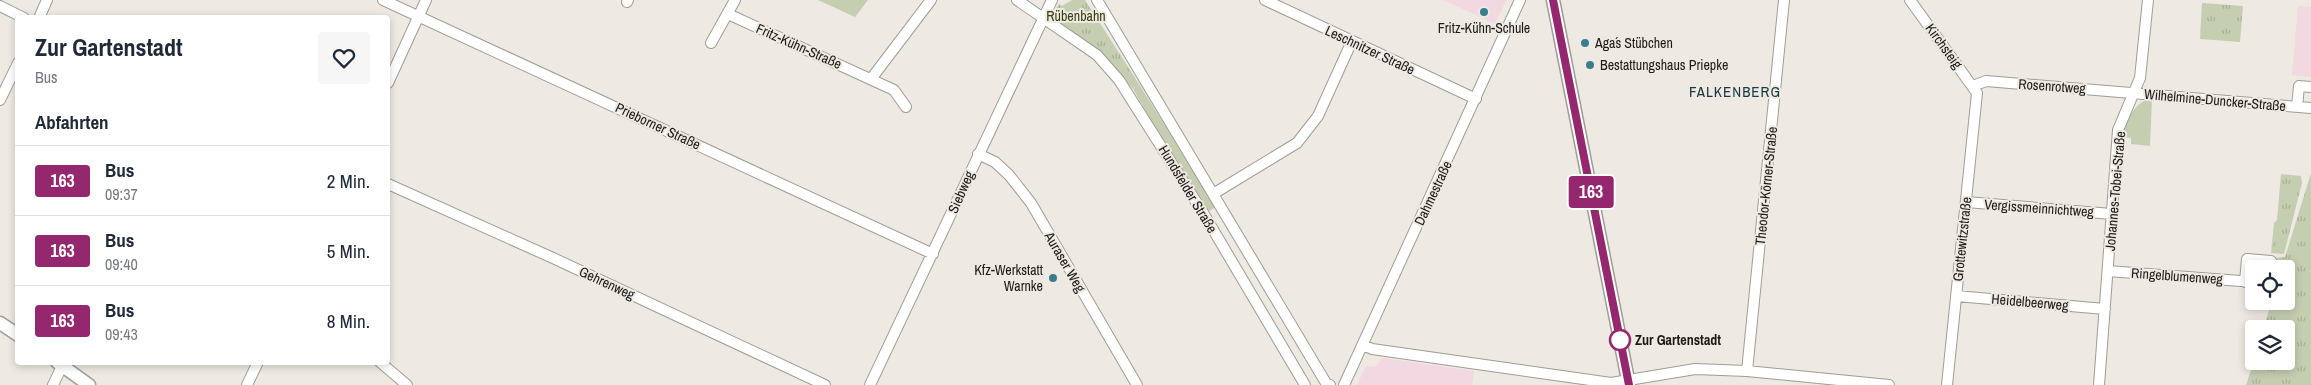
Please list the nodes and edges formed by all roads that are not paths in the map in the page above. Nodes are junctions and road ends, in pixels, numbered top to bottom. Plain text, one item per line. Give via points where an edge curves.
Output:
1 (47, 0) edge
2 (383, 0) edge
3 (426, 0) edge
4 (734, 0) edge
5 (932, 0) edge
6 (1017, 0) edge
7 (1052, 0) edge
8 (1098, 0) edge
9 (1265, 0) edge
10 (1520, 0) edge
11 (1553, 0) edge
12 (1784, 0) edge
13 (1910, 0) edge
14 (2148, 0) edge
15 (0, 6) edge
16 (728, 14) junction
17 (18, 15) edge
18 (40, 15) edge
19 (418, 16) junction
20 (1044, 18) junction
21 (1352, 41) junction
22 (711, 44) dead end
23 (15, 69) edge
24 (390, 79) edge
25 (871, 79) junction
26 (2311, 87) edge
27 (1975, 89) junction
28 (2133, 92) junction
29 (1476, 99) junction
30 (0, 100) edge
31 (906, 107) dead end
32 (2297, 107) junction
33 (2311, 108) edge
34 (978, 154) junction
35 (390, 185) edge
36 (1213, 194) junction
37 (1966, 202) junction
38 (2112, 214) junction
39 (933, 254) junction
40 (2247, 260) edge
41 (2259, 260) edge
42 (2108, 271) junction
43 (2245, 282) edge
44 (1956, 296) junction
45 (2105, 308) junction
46 (0, 322) edge
47 (15, 333) edge
48 (1363, 345) junction
49 (61, 365) edge
50 (62, 365) edge
51 (257, 365) edge
52 (384, 365) edge
53 (1748, 371) junction
54 (1628, 383) edge
55 (53, 385) edge
56 (89, 385) edge
57 (247, 385) edge
58 (407, 385) edge
59 (825, 385) edge
60 (870, 385) edge
61 (1137, 385) edge
62 (1305, 385) edge
63 (1330, 385) edge
64 (1344, 385) edge
65 (1889, 385) edge
66 (1946, 385) edge
67 (2099, 385) edge

1 - 18 street
2 - 19 street, Prieborner Straße
3 - 19 street
4 - 16 street
5 - 25 street
6 - 20 street
7 - 20 street, Siebweg
8 - 36 street, Hundsfelder Straße
9 - 21 street, Leschnitzer Straße
10 - 29 street, Dahmestraße
11 - 54 street
12 - 53 street, Theodor-Körner-Straße
13 - 27 street, Kirchsteig
14 - 28 street, Johannes-Tobei-Straße via 2144,57
15 - 17 street
16 - 22 street
16 - 25 street, Fritz-Kühn-Straße
19 - 24 street
19 - 39 street, Prieborner Straße
20 - 34 street, Siebweg
20 - 62 street, Hundsfelder Straße via 1097,55 1132,97
21 - 29 street, Leschnitzer Straße
21 - 36 street via 1318,116 1297,143
23 - 30 street
25 - 31 street, Fritz-Kühn-Straße via 894,90
26 - 32 street, Wilhelmine-Duncker-Straße via 2299,86
27 - 28 street, Rosenrotweg via 1986,81
27 - 37 street, Grottewitzstraße
28 - 32 street, Wilhelmine-Duncker-Straße
28 - 38 street, Johannes-Tobei-Straße via 2118,130
29 - 48 street, Dahmestraße
32 - 33 street, Wilhelmine-Duncker-Straße
34 - 39 street, Siebweg
34 - 61 street, Auraser Weg via 1001,167 1031,203
35 - 59 street, Gehrenweg
36 - 63 street, Hundsfelder Straße
37 - 38 street, Vergissmeinnichtweg
37 - 44 street, Grottewitzstraße
38 - 42 street, Johannes-Tobei-Straße
39 - 60 street, Siebweg
40 - 41 street, Ringelblumenweg
42 - 43 street, Ringelblumenweg
42 - 45 street, Johannes-Tobei-Straße
44 - 45 street, Heidelbeerweg
44 - 66 street, Grottewitzstraße
45 - 67 street, Johannes-Tobei-Straße
46 - 47 street
48 - 54 street via 1372,349
48 - 64 street, Dahmestraße
49 - 55 street
50 - 56 street
51 - 57 street
52 - 58 street
53 - 54 street via 1695,369
53 - 65 street

